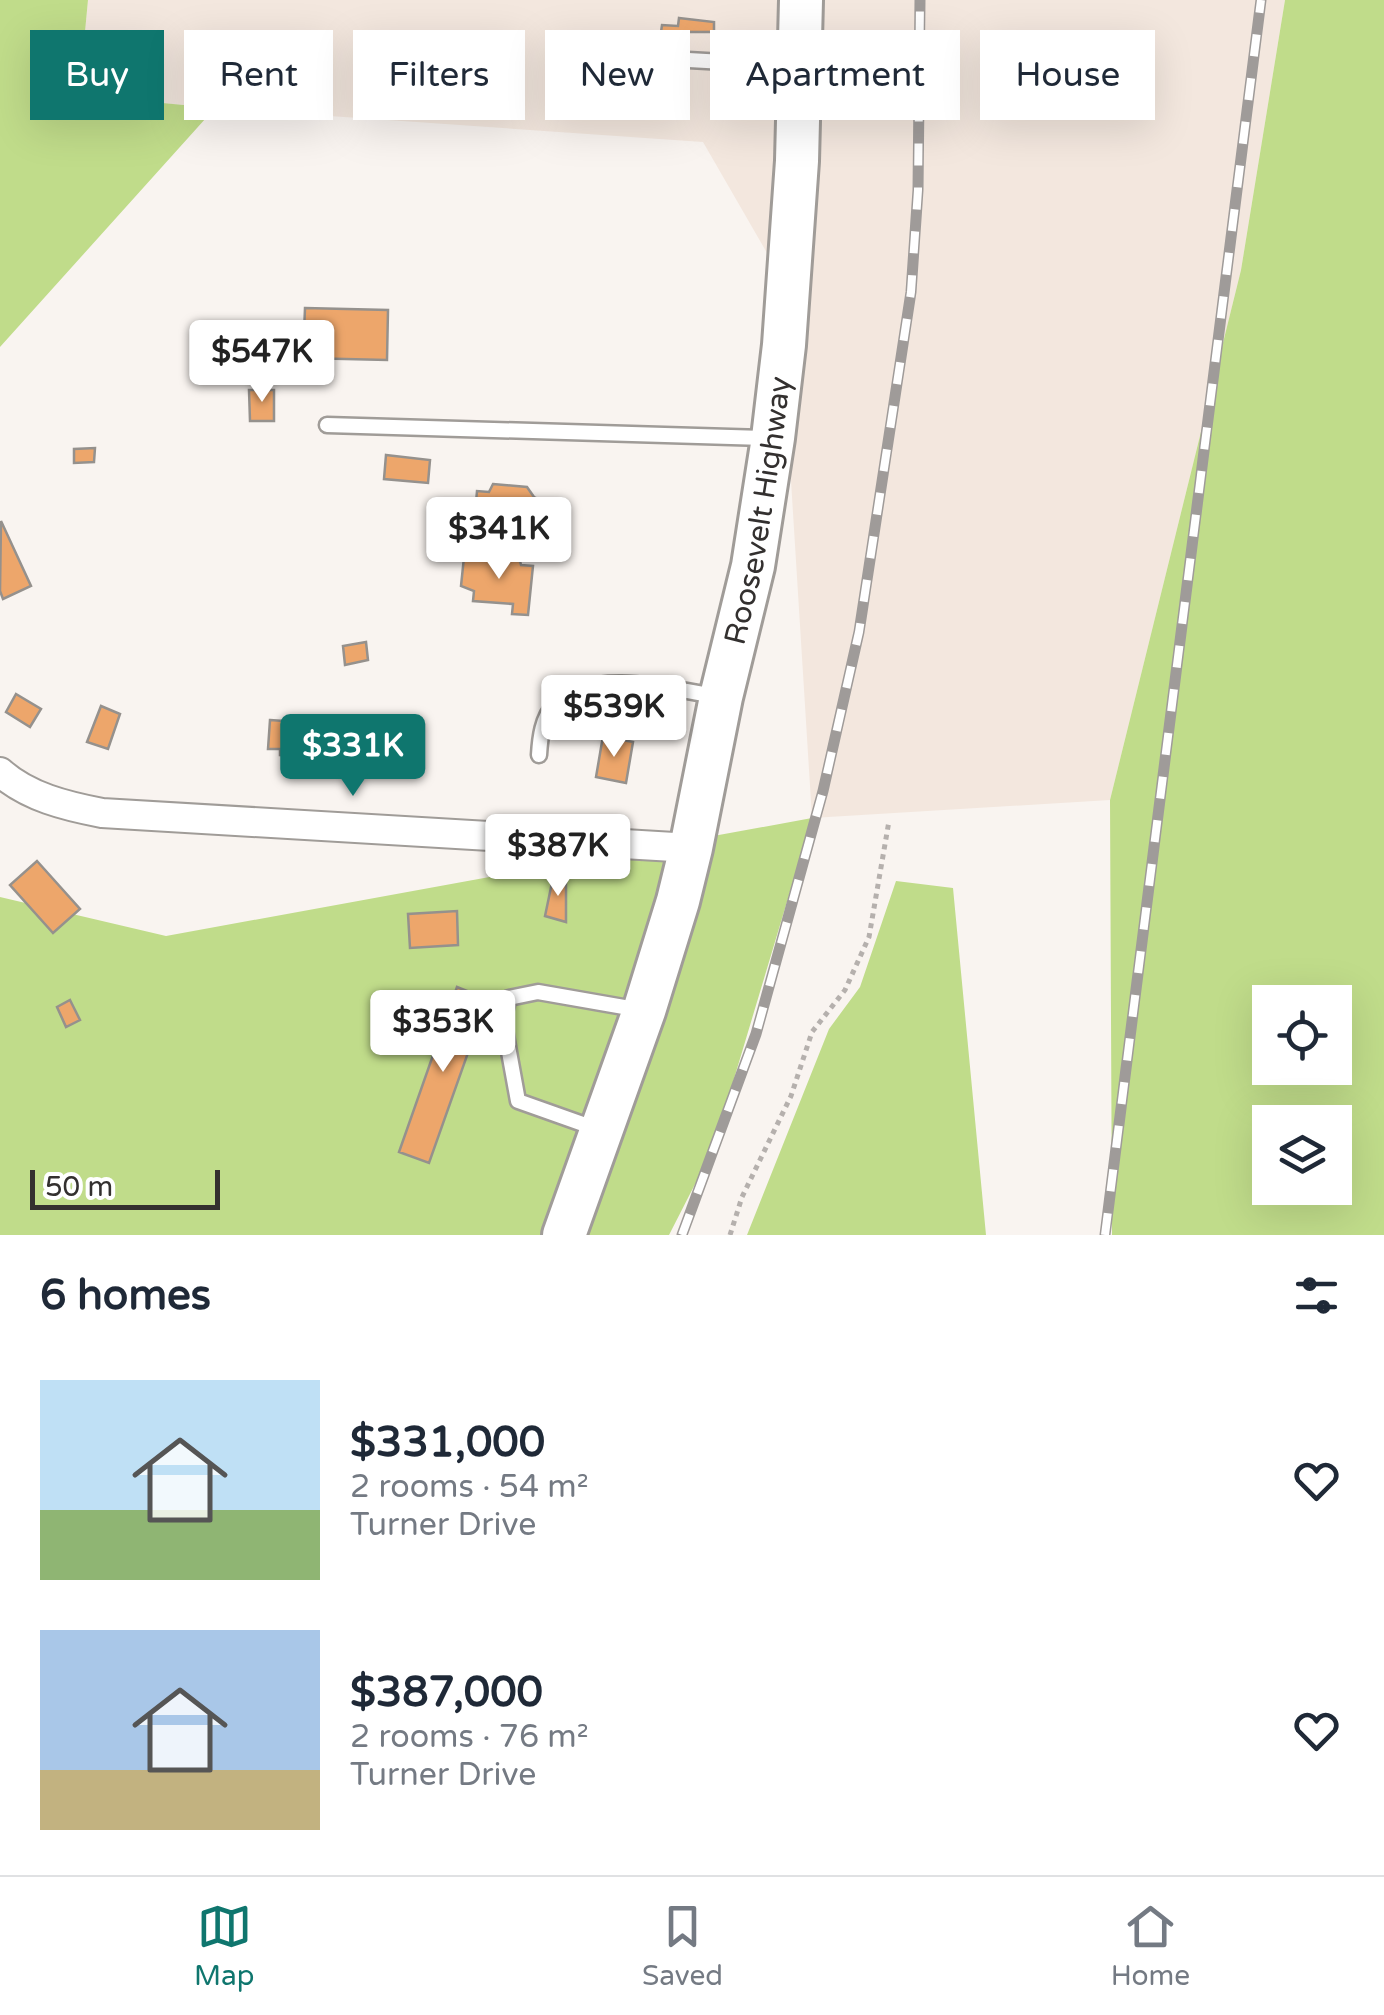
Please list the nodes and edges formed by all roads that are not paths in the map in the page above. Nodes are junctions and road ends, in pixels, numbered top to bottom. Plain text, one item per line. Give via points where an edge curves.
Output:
1 (801, 0) edge
2 (801, 30) edge
3 (799, 120) edge
4 (327, 425) dead end
5 (772, 438) junction
6 (720, 697) junction
7 (538, 755) dead end
8 (0, 772) edge
9 (692, 848) junction
10 (644, 1010) junction
11 (603, 1130) junction
12 (564, 1235) edge

1 - 2 main road, Roosevelt Highway
3 - 5 main road, Roosevelt Highway
4 - 5 lane
5 - 6 main road, Roosevelt Highway via 753,566
6 - 7 lane via 632,684 575,691 555,704 541,730
6 - 9 main road, Roosevelt Highway
8 - 9 street via 56,804 102,813
9 - 10 main road, Roosevelt Highway
10 - 11 main road, Roosevelt Highway
10 - 11 lane via 538,992 509,998 503,1018 518,1101
11 - 12 main road, Roosevelt Highway

